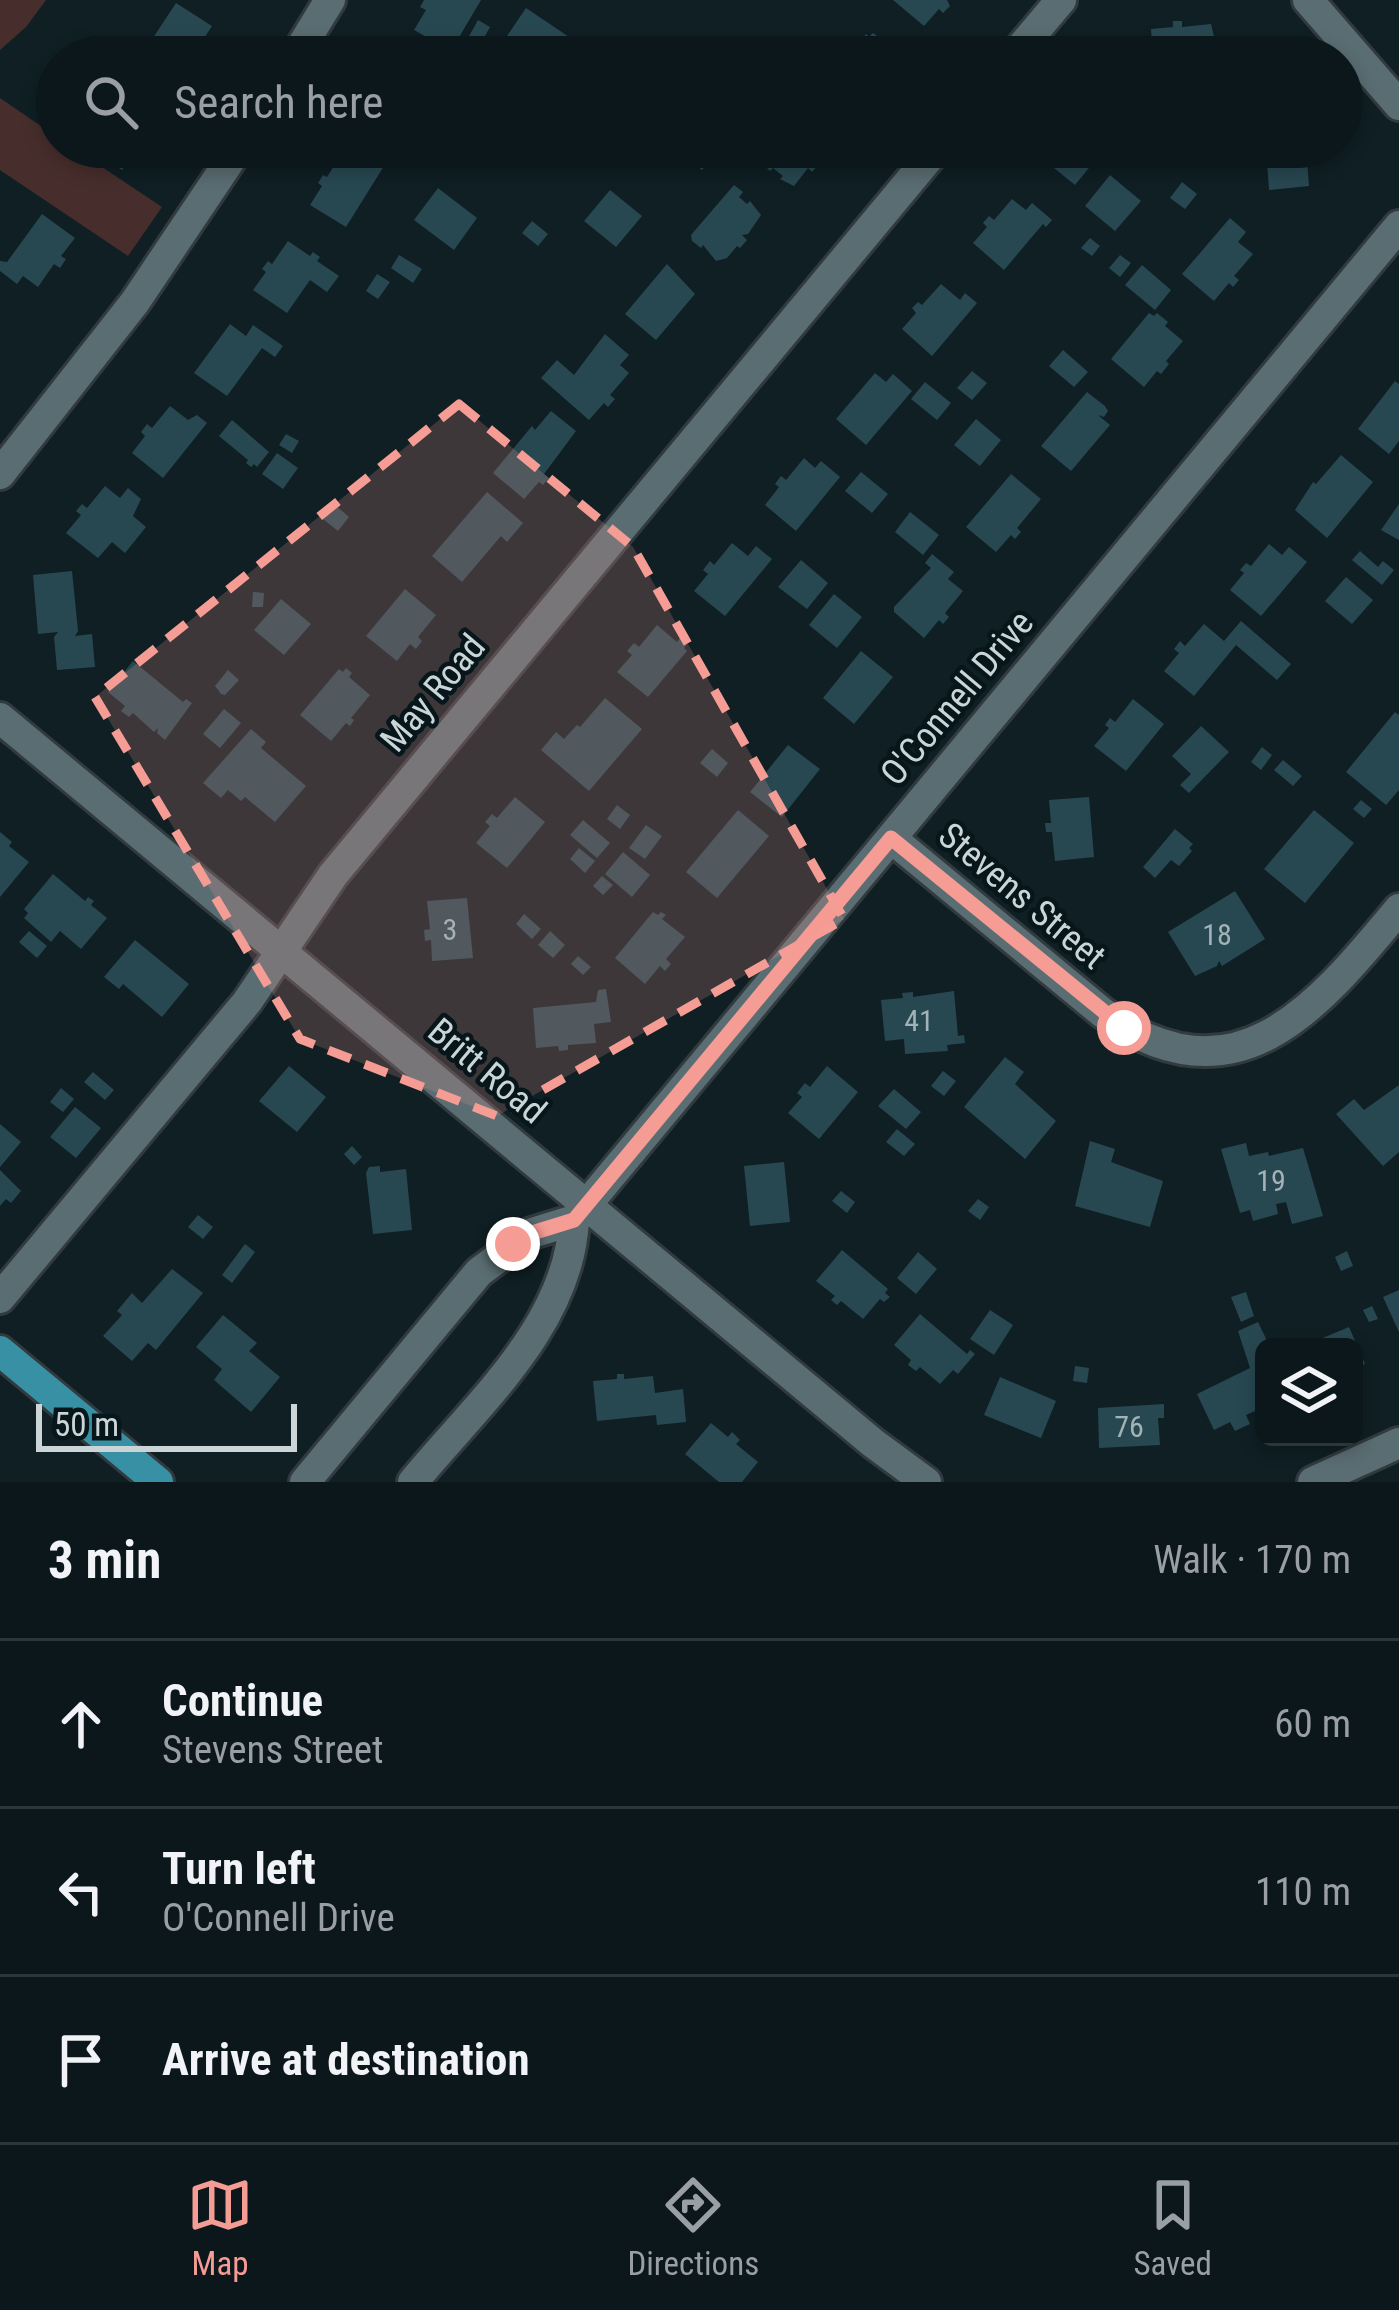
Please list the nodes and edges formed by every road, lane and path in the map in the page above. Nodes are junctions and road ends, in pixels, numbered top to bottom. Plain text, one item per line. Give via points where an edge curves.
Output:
1 (330, 0) edge
2 (1061, 0) edge
3 (1308, 0) edge
4 (308, 36) edge
5 (1031, 36) edge
6 (1339, 36) edge
7 (1363, 63) edge
8 (1399, 105) edge
9 (225, 168) edge
10 (921, 168) edge
11 (1399, 226) edge
12 (0, 474) edge
13 (0, 718) edge
14 (891, 838) junction
15 (1399, 909) edge
16 (282, 952) junction
17 (580, 1212) junction
18 (0, 1298) edge
19 (0, 1351) edge
20 (1399, 1443) edge
21 (158, 1482) edge
22 (305, 1482) edge
23 (413, 1482) edge
24 (926, 1482) edge
25 (1313, 1482) edge

1 - 4 street
2 - 5 street
3 - 6 street
7 - 8 street
9 - 12 street via 136,302
10 - 16 street, May Road via 333,875
11 - 14 street, O'Connell Drive
13 - 16 street, Britt Road
14 - 15 street, Stevens Street via 1102,1013 1172,1048 1228,1050 1293,1022 1335,987
14 - 17 street, O'Connell Drive
16 - 17 street, Britt Road
16 - 18 street, May Road
17 - 22 street, O'Connell Drive via 532,1233 479,1272
17 - 23 street, O'Connell Drive via 563,1284 543,1324
17 - 24 street, Britt Road
19 - 21 main road
20 - 25 street

